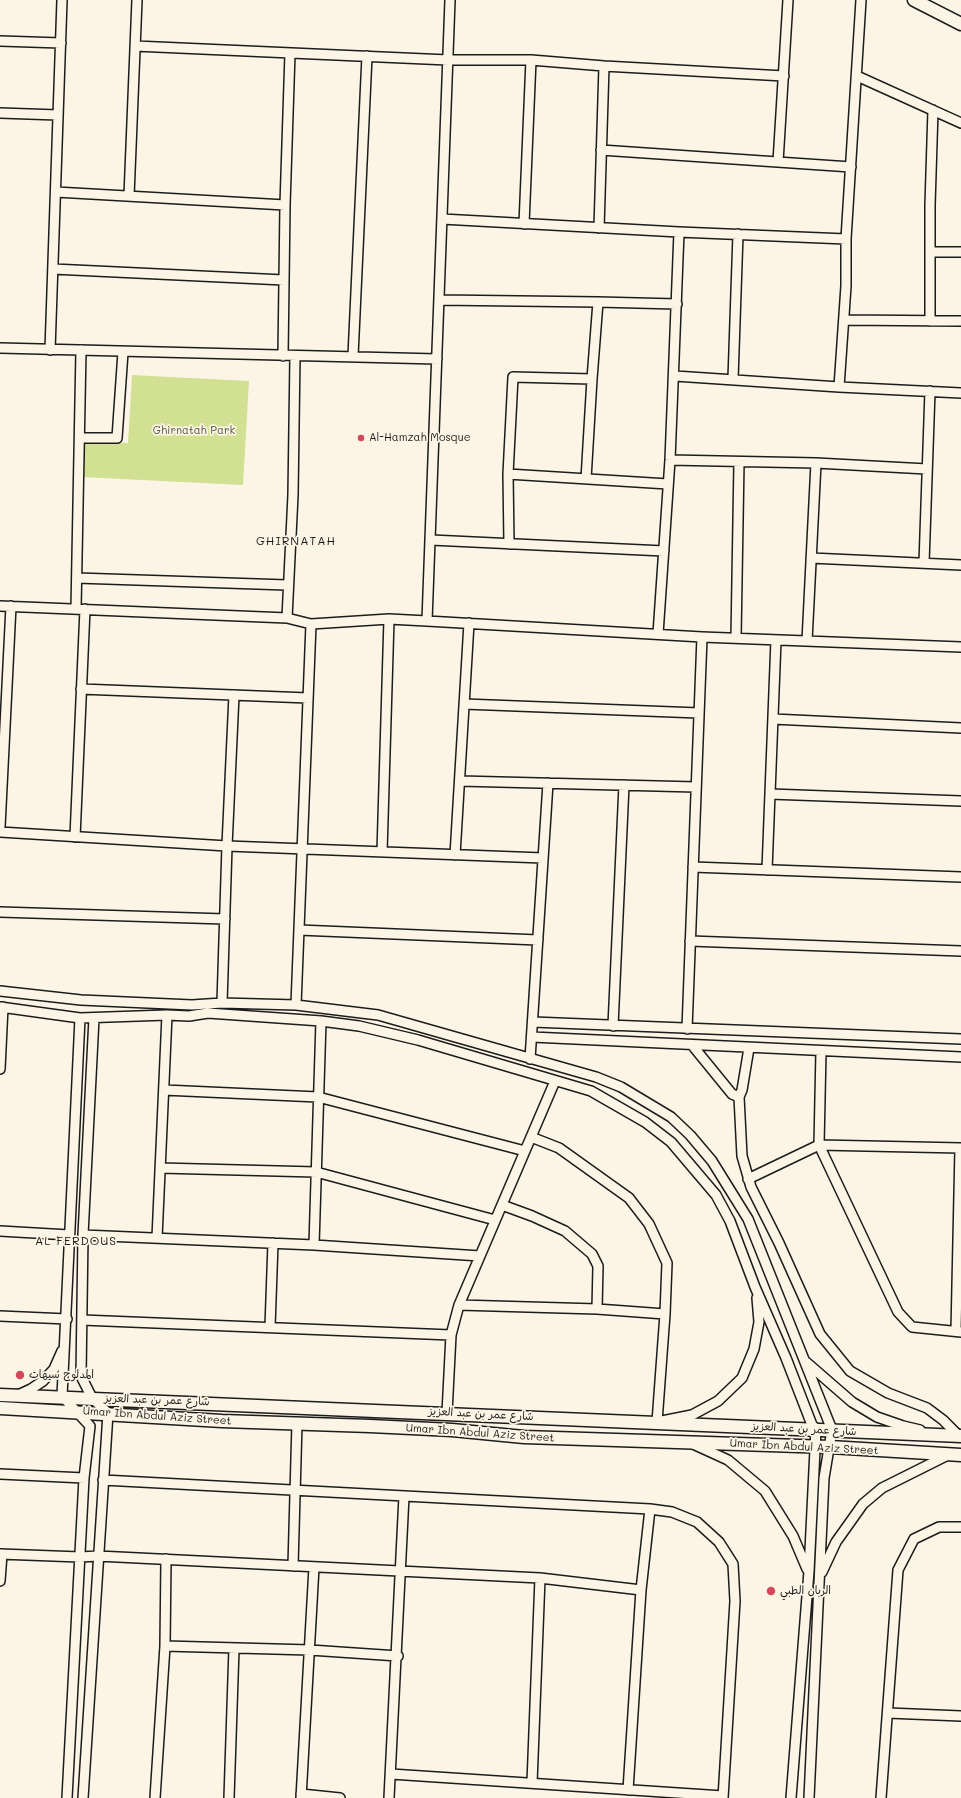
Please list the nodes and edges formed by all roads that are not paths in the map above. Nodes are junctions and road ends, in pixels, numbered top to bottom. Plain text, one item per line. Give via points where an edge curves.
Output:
1 (62, 0) edge
2 (137, 0) edge
3 (450, 0) edge
4 (788, 0) edge
5 (861, 0) edge
6 (914, 0) edge
7 (961, 24) edge
8 (0, 41) edge
9 (61, 43) junction
10 (135, 46) junction
11 (290, 53) junction
12 (367, 56) junction
13 (448, 60) junction
14 (531, 60) junction
15 (604, 66) junction
16 (784, 76) junction
17 (857, 76) junction
18 (933, 110) junction
19 (0, 113) edge
20 (58, 115) junction
21 (961, 123) edge
22 (601, 150) junction
23 (778, 162) junction
24 (851, 167) junction
25 (56, 192) junction
26 (129, 196) junction
27 (285, 205) junction
28 (442, 219) junction
29 (524, 224) junction
30 (599, 228) junction
31 (679, 232) junction
32 (738, 234) junction
33 (846, 239) junction
34 (930, 252) junction
35 (961, 252) edge
36 (53, 269) junction
37 (284, 280) junction
38 (439, 300) junction
39 (598, 302) junction
40 (677, 304) junction
41 (844, 320) junction
42 (930, 321) junction
43 (961, 321) edge
44 (0, 348) edge
45 (50, 350) junction
46 (81, 350) junction
47 (123, 352) junction
48 (283, 356) junction
49 (295, 356) junction
50 (353, 356) junction
51 (437, 359) junction
52 (675, 376) junction
53 (592, 379) junction
54 (733, 379) junction
55 (839, 387) junction
56 (930, 391) junction
57 (961, 393) edge
58 (80, 438) junction
59 (670, 460) junction
60 (739, 462) junction
61 (816, 463) junction
62 (927, 469) junction
63 (508, 474) junction
64 (586, 479) junction
65 (668, 484) junction
66 (431, 540) junction
67 (509, 544) junction
68 (664, 550) junction
69 (811, 558) junction
70 (924, 563) junction
71 (961, 565) edge
72 (77, 578) junction
73 (287, 585) junction
74 (0, 606) edge
75 (11, 606) junction
76 (80, 609) junction
77 (287, 618) junction
78 (389, 620) junction
79 (428, 621) junction
80 (469, 623) junction
81 (310, 624) junction
82 (658, 634) junction
83 (702, 637) junction
84 (736, 638) junction
85 (776, 640) junction
86 (807, 641) junction
87 (961, 647) edge
88 (81, 689) junction
89 (234, 695) junction
90 (308, 698) junction
91 (464, 704) junction
92 (699, 713) junction
93 (773, 719) junction
94 (961, 728) edge
95 (460, 781) junction
96 (548, 782) junction
97 (624, 785) junction
98 (696, 787) junction
99 (770, 794) junction
100 (961, 801) edge
101 (0, 827) edge
102 (0, 832) edge
103 (75, 837) junction
104 (227, 846) junction
105 (302, 849) junction
106 (382, 852) junction
107 (455, 855) junction
108 (544, 858) junction
109 (693, 867) junction
110 (767, 870) junction
111 (961, 877) edge
112 (0, 912) edge
113 (225, 919) junction
114 (299, 930) junction
115 (538, 940) junction
116 (690, 941) junction
117 (961, 951) edge
118 (0, 991) edge
119 (222, 1003) junction
120 (296, 1005) junction
121 (2, 1007) edge
122 (167, 1015) junction
123 (80, 1018) junction
124 (94, 1018) junction
125 (321, 1021) junction
126 (533, 1022) junction
127 (613, 1026) junction
128 (687, 1029) junction
129 (532, 1037) junction
130 (961, 1039) edge
131 (692, 1045) junction
132 (750, 1048) junction
133 (821, 1051) junction
134 (961, 1057) edge
135 (530, 1059) junction
136 (0, 1069) edge
137 (555, 1081) junction
138 (164, 1090) junction
139 (318, 1097) junction
140 (739, 1097) junction
141 (531, 1137) junction
142 (819, 1145) junction
143 (960, 1148) edge
144 (525, 1151) junction
145 (160, 1168) junction
146 (316, 1172) junction
147 (748, 1179) junction
148 (502, 1206) junction
149 (495, 1220) junction
150 (0, 1231) edge
151 (69, 1235) junction
152 (83, 1235) junction
153 (157, 1238) junction
154 (273, 1243) junction
155 (314, 1245) junction
156 (480, 1256) junction
157 (755, 1287) junction
158 (459, 1305) junction
159 (597, 1309) junction
160 (665, 1314) junction
161 (0, 1316) edge
162 (66, 1319) junction
163 (82, 1320) junction
164 (270, 1327) junction
165 (958, 1332) edge
166 (451, 1334) junction
167 (66, 1342) junction
168 (805, 1361) junction
169 (0, 1395) edge
170 (18, 1395) junction
171 (62, 1396) junction
172 (92, 1398) junction
173 (0, 1408) edge
174 (78, 1412) junction
175 (108, 1413) junction
176 (447, 1413) junction
177 (657, 1422) junction
178 (297, 1423) junction
179 (816, 1429) junction
180 (832, 1430) junction
181 (939, 1435) junction
182 (959, 1435) edge
183 (690, 1442) junction
184 (816, 1447) junction
185 (830, 1447) junction
186 (956, 1455) edge
187 (0, 1474) edge
188 (84, 1478) junction
189 (103, 1480) junction
190 (295, 1490) junction
191 (404, 1496) junction
192 (650, 1509) junction
193 (961, 1527) edge
194 (1, 1554) edge
195 (98, 1556) junction
196 (80, 1557) junction
197 (166, 1559) junction
198 (293, 1566) junction
199 (314, 1567) junction
200 (400, 1571) junction
201 (808, 1571) junction
202 (819, 1576) junction
203 (540, 1578) junction
204 (0, 1582) edge
205 (641, 1590) junction
206 (164, 1646) junction
207 (234, 1648) junction
208 (310, 1650) junction
209 (398, 1656) junction
210 (888, 1713) junction
211 (961, 1716) edge
212 (391, 1774) junction
213 (532, 1783) junction
214 (628, 1790) junction
215 (301, 1796) edge
216 (723, 1797) edge
217 (67, 1798) edge
218 (83, 1798) edge
219 (155, 1798) edge
220 (229, 1798) edge
221 (340, 1798) edge
222 (390, 1798) edge
223 (791, 1798) edge
224 (809, 1798) edge
225 (881, 1798) edge

1 - 9 street
2 - 10 street
3 - 13 street
4 - 16 street
5 - 17 street
6 - 7 main road
8 - 9 street
9 - 20 street
10 - 11 street
10 - 26 street
11 - 12 street
11 - 27 street
12 - 13 street
12 - 50 street
13 - 14 street
13 - 28 street
14 - 15 street
14 - 29 street
15 - 16 street
15 - 22 street
16 - 23 street
17 - 18 street
17 - 24 street
18 - 21 street
18 - 34 street
19 - 20 street
20 - 25 street
22 - 23 street
22 - 30 street
23 - 24 street
24 - 33 street
25 - 26 street
25 - 36 street
26 - 27 street
27 - 37 street
28 - 29 street
28 - 38 street
29 - 30 street
30 - 31 street
31 - 32 street
31 - 40 street
32 - 33 street
32 - 54 street
33 - 41 street
34 - 35 street
34 - 42 street
36 - 37 street
36 - 45 street
37 - 48 street
38 - 39 street
38 - 51 street
39 - 40 street
39 - 53 street
40 - 52 street
41 - 42 street
41 - 55 street
42 - 43 street
44 - 45 street
45 - 46 street
46 - 47 street
46 - 58 street
47 - 48 street
47 - 58 street via 117,438
48 - 49 street
49 - 50 street
49 - 73 street via 293,495
50 - 51 street
51 - 66 street
52 - 54 street
52 - 59 street
53 - 63 street via 513,377
53 - 64 street
54 - 55 street
55 - 56 street
56 - 57 street
56 - 62 street
58 - 72 street
59 - 60 street
59 - 65 street
60 - 61 street
60 - 84 street
61 - 62 street
61 - 69 street
62 - 70 street
63 - 64 street
63 - 67 street
64 - 65 street
65 - 68 street
66 - 67 street
66 - 79 street
67 - 68 street
68 - 82 street
69 - 70 street
69 - 86 street
70 - 71 street
72 - 73 street
72 - 76 street
73 - 77 street
74 - 75 street
75 - 76 street
75 - 101 street
76 - 77 street
76 - 88 street
77 - 81 street
78 - 79 street
78 - 81 street
78 - 106 street
79 - 80 street
80 - 82 street
80 - 91 street
81 - 90 street
82 - 83 street
83 - 84 street
83 - 92 street
84 - 85 street
85 - 86 street
85 - 93 street
86 - 87 street
88 - 89 street
88 - 103 street
89 - 90 street
89 - 104 street
90 - 105 street
91 - 92 street
91 - 95 street
92 - 98 street
93 - 94 street
93 - 99 street
95 - 96 street
95 - 107 street
96 - 97 street
96 - 108 street
97 - 98 street
97 - 127 street
98 - 109 street
99 - 100 street
99 - 110 street
102 - 103 street
103 - 104 street
104 - 105 street
104 - 113 street
105 - 106 street
105 - 114 street
106 - 107 street
107 - 108 street
108 - 115 street
109 - 110 street
109 - 116 street
110 - 111 street
112 - 113 street
113 - 119 street
114 - 115 street
114 - 120 street
115 - 126 street
116 - 117 street
116 - 128 street
118 - 119 street via 81,1000
119 - 120 street
120 - 135 street via 378,1015
121 - 123 street
121 - 136 street
122 - 124 street
122 - 125 street via 189,1016 208,1013
122 - 138 street
123 - 124 street
123 - 151 street
124 - 152 street
125 - 137 street via 359,1026 418,1040
125 - 139 street
126 - 127 street
126 - 129 street
127 - 128 street
128 - 130 street
129 - 131 street
129 - 135 street
131 - 132 street
131 - 140 street via 732,1094
132 - 133 street
132 - 140 street
133 - 134 street
133 - 142 street
135 - 168 street via 596,1077 621,1087 671,1116 690,1135 712,1161 748,1219
137 - 141 street
137 - 157 street via 591,1092 617,1105 671,1142 716,1195 730,1221
138 - 139 street
138 - 145 street
139 - 144 street
139 - 146 street
140 - 147 street via 742,1156
141 - 144 street
141 - 160 street via 559,1148 629,1198 649,1224 667,1263
142 - 143 street
142 - 147 street
142 - 165 street via 898,1312 912,1327
143 - 165 street
144 - 148 street
145 - 146 street
145 - 153 street
146 - 149 street
146 - 155 street
147 - 182 street via 820,1334 845,1365 850,1371 888,1393 927,1408
148 - 149 street
148 - 159 street via 565,1231 592,1254 598,1266
149 - 156 street
150 - 151 street
151 - 162 street
152 - 153 street
152 - 163 street
153 - 154 street
154 - 155 street
154 - 164 street
155 - 156 street
156 - 158 street
157 - 177 street via 759,1322 754,1349 742,1378 718,1401 692,1415
157 - 179 street via 812,1426
158 - 159 street
158 - 166 street
159 - 160 street
160 - 177 street
161 - 162 street
162 - 167 street
163 - 164 street
163 - 172 street via 81,1376
164 - 166 street
166 - 176 street
167 - 170 street via 54,1369 32,1389
167 - 171 street
168 - 180 street
168 - 181 street via 852,1402 878,1417
169 - 170 main road, شارع عمر بن عبد العزيز
170 - 171 main road, شارع عمر بن عبد العزيز
171 - 172 main road, شارع عمر بن عبد العزيز
171 - 174 street
172 - 175 street
172 - 176 main road, شارع عمر بن عبد العزيز
173 - 174 main road, Umar Ibn Abdul Aziz Street
174 - 175 main road, Umar Ibn Abdul Aziz Street
174 - 188 street via 90,1426
175 - 178 main road, Umar Ibn Abdul Aziz Street
175 - 189 street
176 - 177 main road, شارع عمر بن عبد العزيز
177 - 179 main road, شارع عمر بن عبد العزيز
178 - 183 main road, Umar Ibn Abdul Aziz Street via 452,1430 524,1437
178 - 190 street
179 - 180 main road, شارع عمر بن عبد العزيز
179 - 184 street
180 - 181 main road, شارع عمر بن عبد العزيز
180 - 185 street
181 - 182 main road, شارع عمر بن عبد العزيز
183 - 184 main road, Umar Ibn Abdul Aziz Street
183 - 201 street via 728,1460 765,1492 792,1536
184 - 185 main road, Umar Ibn Abdul Aziz Street
184 - 201 street
185 - 186 main road, Umar Ibn Abdul Aziz Street
185 - 202 street via 824,1478
186 - 202 street via 882,1488 863,1504 836,1542
187 - 188 street
188 - 196 street
189 - 190 street
189 - 195 street
190 - 191 street
190 - 198 street
191 - 192 street
191 - 200 street
192 - 205 street
192 - 216 street via 672,1512 697,1522 719,1542 733,1564 736,1601
193 - 210 street via 939,1527 914,1539 898,1570
194 - 196 street
194 - 204 street
195 - 196 street
195 - 197 street
195 - 218 street
196 - 217 street
197 - 198 street
197 - 206 street
198 - 199 street
199 - 200 street
199 - 208 street
200 - 203 street
200 - 209 street
201 - 223 street
202 - 224 street
203 - 205 street
203 - 213 street
205 - 214 street
206 - 207 street
206 - 219 street
207 - 208 street
207 - 220 street
208 - 209 street
208 - 215 street
209 - 212 street
210 - 211 street
210 - 225 street
212 - 213 street
212 - 222 street
213 - 214 street
214 - 216 street
215 - 221 street

